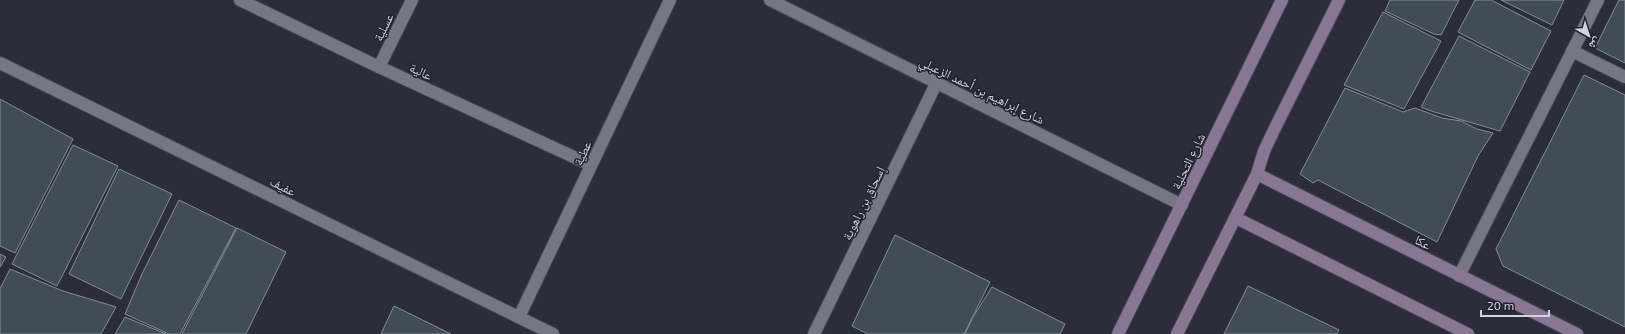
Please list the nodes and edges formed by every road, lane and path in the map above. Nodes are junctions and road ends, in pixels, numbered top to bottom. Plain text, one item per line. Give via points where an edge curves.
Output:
1 (240, 0) edge
2 (412, 0) edge
3 (670, 0) edge
4 (770, 0) edge
5 (1282, 0) edge
6 (1339, 0) edge
7 (1598, 0) edge
8 (1572, 51) junction
9 (0, 63) edge
10 (379, 67) junction
11 (1625, 77) edge
12 (936, 84) junction
13 (591, 165) junction
14 (1258, 174) junction
15 (1182, 205) junction
16 (1236, 218) junction
17 (1459, 276) junction
18 (519, 318) junction
19 (553, 334) edge
20 (814, 334) edge
21 (1118, 334) edge
22 (1178, 334) edge
23 (1468, 334) edge
24 (1577, 334) edge

1 - 10 street, عالية
2 - 10 street, عسلية
3 - 13 street, عطية
4 - 12 street, شارع إبراهيم بن أحمد الزعبلي
5 - 15 street, شارع التحلية
6 - 14 street via 1264,151
7 - 8 street
8 - 11 street
8 - 17 street
9 - 18 street, عفيف
10 - 13 street, عالية
12 - 15 street, شارع إبراهيم بن أحمد الزعبلي
12 - 20 street, إسحاق بن راهوية
13 - 18 street, عطية
14 - 16 street
14 - 17 street, عكا
15 - 21 street, شارع التحلية
16 - 22 street
16 - 23 street
17 - 24 street, عكا
18 - 19 street, عفيف

